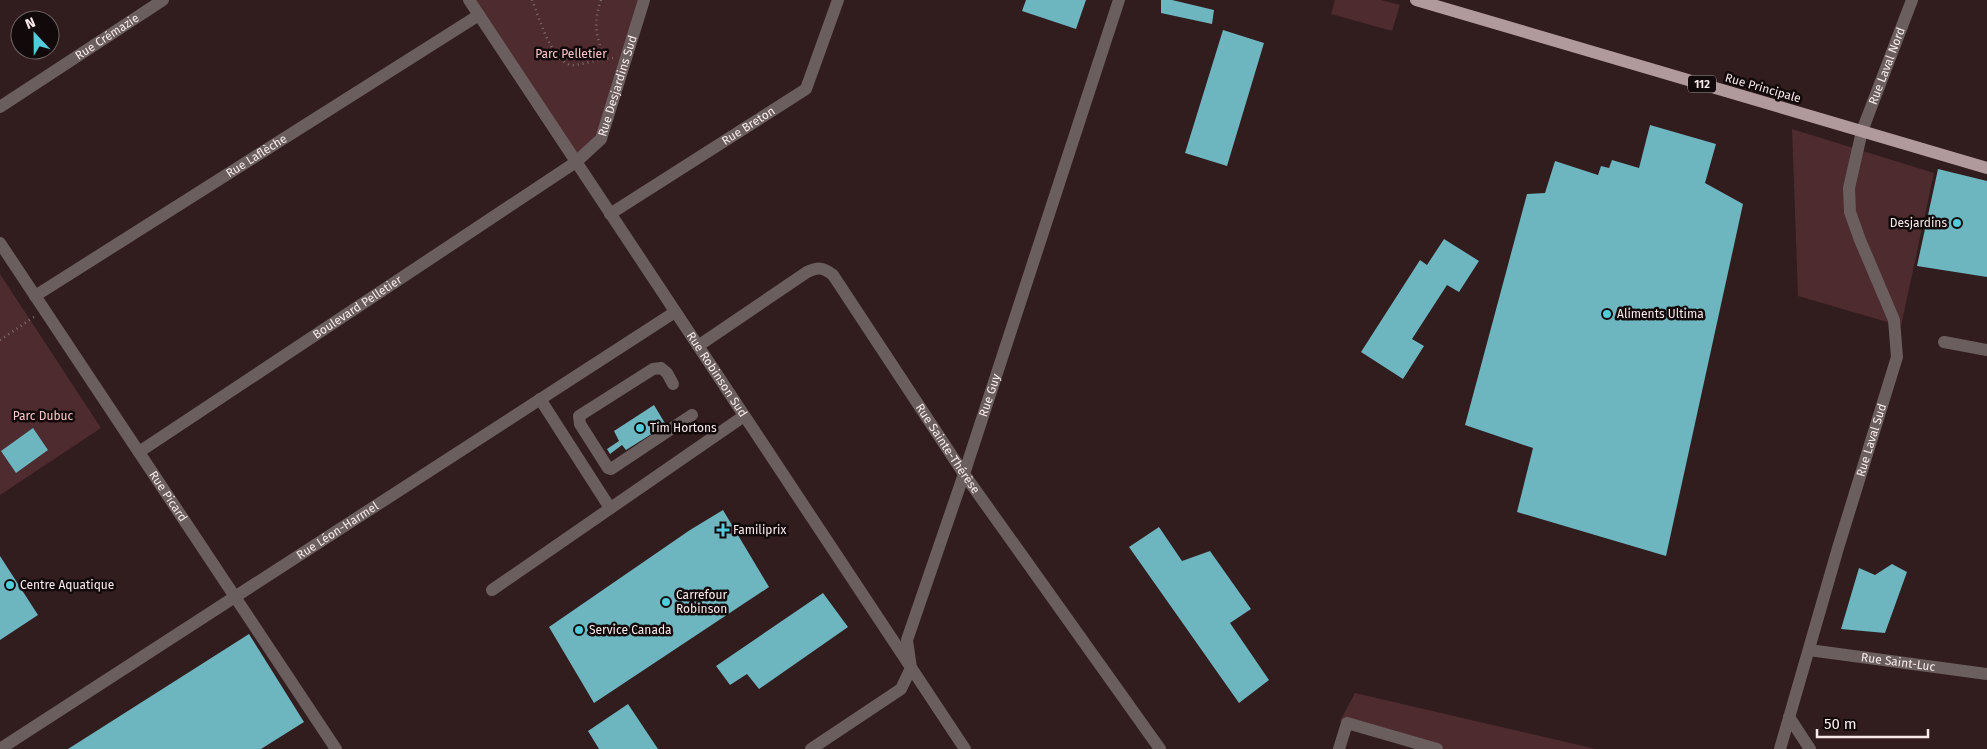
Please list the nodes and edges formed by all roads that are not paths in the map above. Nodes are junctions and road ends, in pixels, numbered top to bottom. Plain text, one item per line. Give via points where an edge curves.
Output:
1 (163, 0) edge
2 (469, 0) edge
3 (644, 0) edge
4 (838, 0) edge
5 (1119, 0) edge
6 (1416, 0) edge
7 (1912, 0) edge
8 (1442, 4) edge
9 (479, 16) junction
10 (0, 106) edge
11 (1862, 131) junction
12 (576, 162) junction
13 (1987, 168) edge
14 (610, 214) junction
15 (0, 243) edge
16 (35, 296) junction
17 (675, 312) junction
18 (1944, 342) dead end
19 (698, 346) junction
20 (1987, 350) edge
21 (674, 384) dead end
22 (540, 399) junction
23 (692, 415) dead end
24 (744, 416) junction
25 (138, 452) junction
26 (964, 474) junction
27 (610, 508) junction
28 (492, 590) dead end
29 (235, 597) junction
30 (1809, 650) junction
31 (911, 668) junction
32 (1987, 674) edge
33 (1789, 717) junction
34 (0, 749) edge
35 (336, 749) edge
36 (811, 749) edge
37 (965, 749) edge
38 (1160, 749) edge
39 (1339, 749) edge
40 (1437, 749) edge
41 (1780, 749) edge
42 (1810, 749) edge

1 - 10 street, Rue Crémazie
2 - 9 street, Rue Robinson Sud
3 - 12 street, Rue Desjardins Sud via 601,139
4 - 14 street, Rue Breton via 806,89
5 - 26 street, Rue Guy
6 - 8 main road, Rue Principale / 112
7 - 11 street, Rue Laval Nord
8 - 11 main road, Rue Principale / 112
9 - 12 street, Rue Robinson Sud
9 - 16 street, Rue Laflèche
11 - 13 main road, Rue Principale / 112
11 - 30 street, Rue Laval Sud via 1849,188 1850,212 1894,320 1897,357
12 - 14 street, Rue Robinson Sud
12 - 25 street, Boulevard Pelletier
14 - 17 street, Rue Robinson Sud
15 - 16 street, Rue Picard
16 - 25 street, Rue Picard
17 - 19 street, Rue Robinson Sud
17 - 22 street, Rue Léon-Harmel
18 - 20 street
19 - 24 street, Rue Robinson Sud
19 - 26 street, Rue Sainte-Thérèse via 806,272 825,268 833,275
21 - 23 street via 661,368 653,369 579,416 580,424 611,469
22 - 27 street
22 - 29 street, Rue Léon-Harmel
24 - 27 street
24 - 31 street, Rue Robinson Sud
25 - 29 street, Rue Picard
26 - 31 street, Rue Guy via 908,640
26 - 38 street, Rue Sainte-Thérèse
27 - 28 street
29 - 34 street, Rue Léon-Harmel
29 - 35 street, Rue Picard
30 - 32 street, Rue Saint-Luc
30 - 33 street, Rue Laval Sud
31 - 36 street via 901,689
31 - 37 street, Rue Robinson Sud
33 - 41 street, Rue Laval Sud
33 - 42 street
39 - 40 street via 1347,723

